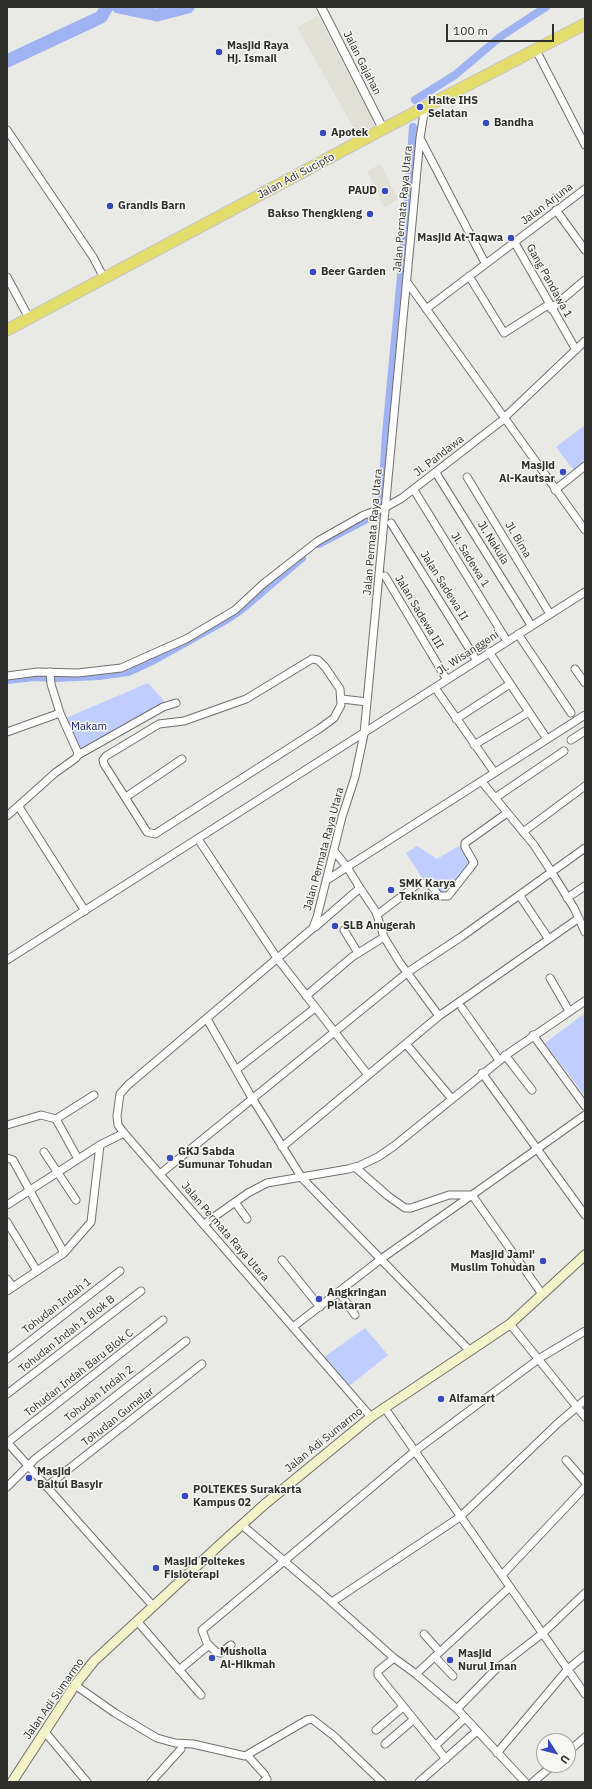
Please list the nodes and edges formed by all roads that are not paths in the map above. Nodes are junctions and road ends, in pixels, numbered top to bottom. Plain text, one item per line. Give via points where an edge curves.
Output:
1 (321, 7) edge
2 (585, 24) edge
3 (536, 50) junction
4 (425, 107) junction
5 (383, 129) junction
6 (7, 130) edge
7 (420, 138) junction
8 (585, 145) edge
9 (585, 189) edge
10 (556, 210) junction
11 (515, 243) junction
12 (585, 250) edge
13 (484, 261) dead end
14 (469, 276) junction
15 (7, 277) edge
16 (104, 278) junction
17 (585, 280) edge
18 (407, 282) junction
19 (550, 307) junction
20 (426, 309) junction
21 (29, 318) junction
22 (7, 330) edge
23 (584, 345) edge
24 (576, 350) junction
25 (504, 419) junction
26 (584, 469) edge
27 (436, 473) junction
28 (468, 477) dead end
29 (414, 490) junction
30 (555, 490) junction
31 (383, 508) junction
32 (391, 523) dead end
33 (585, 530) edge
34 (385, 576) dead end
35 (585, 592) edge
36 (550, 614) junction
37 (531, 625) junction
38 (518, 634) junction
39 (507, 641) junction
40 (489, 652) junction
41 (477, 660) junction
42 (575, 669) dead end
43 (50, 674) junction
44 (7, 676) edge
45 (447, 680) junction
46 (585, 683) edge
47 (510, 684) junction
48 (438, 692) dead end
49 (342, 700) junction
50 (365, 702) junction
51 (176, 703) dead end
52 (529, 712) junction
53 (571, 712) dead end
54 (60, 713) junction
55 (585, 715) edge
56 (456, 719) junction
57 (585, 731) edge
58 (7, 732) edge
59 (545, 736) dead end
60 (360, 737) junction
61 (571, 740) dead end
62 (474, 745) junction
63 (564, 751) dead end
64 (78, 755) junction
65 (182, 759) dead end
66 (492, 769) dead end
67 (482, 782) junction
68 (585, 786) edge
69 (126, 797) junction
70 (495, 798) junction
71 (19, 807) junction
72 (507, 813) junction
73 (7, 816) edge
74 (523, 832) junction
75 (200, 842) dead end
76 (585, 848) edge
77 (335, 852) junction
78 (347, 867) junction
79 (552, 871) junction
80 (327, 880) junction
81 (585, 886) edge
82 (360, 888) junction
83 (520, 896) junction
84 (567, 898) junction
85 (85, 911) junction
86 (377, 915) junction
87 (579, 918) junction
88 (313, 928) junction
89 (344, 930) dead end
90 (585, 931) edge
91 (384, 937) junction
92 (548, 938) junction
93 (358, 953) junction
94 (277, 958) junction
95 (7, 960) edge
96 (408, 972) junction
97 (550, 978) dead end
98 (306, 996) junction
99 (585, 1001) edge
100 (315, 1008) junction
101 (462, 1008) dead end
102 (569, 1011) junction
103 (439, 1016) junction
104 (207, 1020) junction
105 (334, 1032) junction
106 (533, 1036) junction
107 (406, 1044) junction
108 (505, 1055) junction
109 (499, 1060) junction
110 (236, 1070) junction
111 (482, 1073) junction
112 (368, 1075) junction
113 (532, 1090) dead end
114 (94, 1095) dead end
115 (252, 1098) junction
116 (452, 1100) junction
117 (585, 1106) edge
118 (585, 1115) edge
119 (56, 1118) junction
120 (7, 1126) edge
121 (124, 1133) junction
122 (102, 1144) junction
123 (282, 1147) junction
124 (537, 1149) junction
125 (44, 1152) dead end
126 (7, 1158) edge
127 (78, 1159) junction
128 (355, 1167) junction
129 (57, 1173) junction
130 (160, 1174) junction
131 (302, 1178) junction
132 (30, 1190) junction
133 (472, 1195) junction
134 (76, 1200) dead end
135 (234, 1202) junction
136 (7, 1205) edge
137 (585, 1215) edge
138 (247, 1219) dead end
139 (7, 1222) edge
140 (204, 1224) junction
141 (64, 1253) junction
142 (585, 1255) edge
143 (381, 1259) junction
144 (282, 1260) dead end
145 (38, 1271) junction
146 (120, 1271) dead end
147 (7, 1279) edge
148 (10, 1289) edge
149 (141, 1291) dead end
150 (339, 1292) junction
151 (542, 1294) junction
152 (320, 1307) junction
153 (355, 1315) dead end
154 (163, 1320) dead end
155 (510, 1324) junction
156 (293, 1327) junction
157 (585, 1331) edge
158 (186, 1341) dead end
159 (470, 1351) junction
160 (540, 1358) junction
161 (7, 1360) edge
162 (202, 1364) dead end
163 (7, 1394) edge
164 (585, 1400) edge
165 (577, 1406) junction
166 (384, 1407) junction
167 (371, 1417) junction
168 (585, 1417) edge
169 (7, 1442) edge
170 (415, 1451) junction
171 (566, 1460) dead end
172 (28, 1465) junction
173 (585, 1482) edge
174 (47, 1486) junction
175 (7, 1488) edge
176 (584, 1492) edge
177 (460, 1518) junction
178 (242, 1525) junction
179 (284, 1560) junction
180 (502, 1575) junction
181 (510, 1587) junction
182 (585, 1593) edge
183 (149, 1602) junction
184 (332, 1602) junction
185 (137, 1621) junction
186 (543, 1633) junction
187 (424, 1634) dead end
188 (209, 1645) junction
189 (231, 1645) dead end
190 (438, 1654) junction
191 (585, 1655) edge
192 (394, 1658) junction
193 (568, 1668) junction
194 (179, 1670) junction
195 (416, 1674) junction
196 (452, 1676) dead end
197 (75, 1685) junction
198 (585, 1694) edge
199 (200, 1695) dead end
200 (403, 1707) junction
201 (457, 1709) junction
202 (465, 1718) junction
203 (413, 1720) junction
204 (376, 1730) dead end
205 (477, 1731) junction
206 (44, 1732) junction
207 (585, 1737) edge
208 (385, 1744) dead end
209 (576, 1745) edge
210 (434, 1746) junction
211 (181, 1749) dead end
212 (497, 1753) junction
213 (247, 1755) junction
214 (446, 1759) junction
215 (543, 1773) edge
216 (265, 1778) edge
217 (12, 1782) edge
218 (88, 1782) edge
219 (151, 1782) edge
220 (382, 1782) edge
221 (419, 1782) edge
222 (525, 1782) edge
223 (533, 1782) edge

1 - 5 street, Jalan Gajahan
2 - 3 highway, Jalan Adi Sucipto
3 - 4 highway, Jalan Adi Sucipto
3 - 8 street
4 - 5 highway, Jalan Adi Sucipto
4 - 7 street, Jalan Permata Raya Utara
5 - 16 highway, Jalan Adi Sucipto
6 - 16 street via 89,250
7 - 13 street
7 - 18 street, Jalan Permata Raya Utara
9 - 10 street, Jalan Arjuna
10 - 11 street, Jalan Arjuna
10 - 12 street
11 - 14 street, Jalan Arjuna
11 - 19 street, Gang Pandawa 1
14 - 19 street via 504,333
14 - 20 street, Jalan Arjuna
15 - 21 street
16 - 21 highway, Jalan Adi Sucipto
17 - 19 street
18 - 20 street
18 - 31 street, Jalan Permata Raya Utara
19 - 24 street, Gang Pandawa 1
20 - 25 street
21 - 22 highway, Jalan Adi Sucipto
23 - 24 street, Jl. Pandawa
24 - 25 street, Jl. Pandawa
25 - 27 street, Jl. Pandawa
25 - 30 street
26 - 30 street
27 - 29 street, Jl. Pandawa
27 - 37 street, Jl. Nakula
28 - 36 street, Jl. Bima
29 - 31 street, Jl. Pandawa
29 - 39 street, Jl. Sadewa 1
30 - 33 street
31 - 43 street, Jl. Pandawa via 364,515 318,541 263,584 235,610 186,639 121,668
31 - 50 street, Jalan Permata Raya Utara
32 - 41 street, Jalan Sadewa II
34 - 45 street, Jalan Sadewa III
35 - 36 street, Jl. Wisanggeni
36 - 37 street, Jl. Wisanggeni
37 - 38 street, Jl. Wisanggeni
38 - 39 street, Jl. Wisanggeni
38 - 53 street
39 - 40 street, Jl. Wisanggeni
40 - 41 street, Jl. Wisanggeni
40 - 47 street
41 - 45 street, Jl. Wisanggeni
42 - 46 street
43 - 44 street, Jl. Pandawa
43 - 54 street
45 - 60 street, Jl. Wisanggeni
47 - 52 street
47 - 56 street
48 - 56 street
49 - 50 street
49 - 69 street via 340,709 331,721 155,834 146,831
49 - 69 street via 340,689 325,667 314,659 246,700 184,721 159,724 104,758 104,764
50 - 60 street, Jalan Permata Raya Utara
51 - 64 street via 163,707
52 - 59 street
52 - 62 street
54 - 58 street
54 - 64 street
55 - 67 street
56 - 62 street
57 - 61 street
60 - 77 street, Jalan Permata Raya Utara
60 - 85 street, Jl. Wisanggeni
62 - 66 street
63 - 70 street
64 - 71 street
65 - 69 street
67 - 70 street
67 - 78 street
68 - 74 street
70 - 72 street
71 - 73 street
71 - 85 street
72 - 74 street
72 - 86 street via 465,843 474,863 448,896 439,896 430,884 420,883
74 - 79 street
75 - 94 street
76 - 79 street
77 - 78 street
77 - 80 street, Jalan Permata Raya Utara
78 - 80 street
78 - 82 street
79 - 83 street
79 - 84 street
80 - 88 street, Jalan Permata Raya Utara
81 - 84 street
82 - 86 street
82 - 88 street
83 - 92 street
83 - 96 street
84 - 87 street
85 - 95 street, Jl. Wisanggeni
86 - 91 street
87 - 90 street
87 - 92 street
88 - 94 street, Jalan Permata Raya Utara
89 - 93 street
91 - 93 street
91 - 96 street
92 - 103 street
93 - 98 street
94 - 98 street
94 - 104 street, Jalan Permata Raya Utara
96 - 103 street
96 - 105 street
97 - 102 street
98 - 100 street
99 - 102 street
100 - 105 street
100 - 110 street
101 - 109 street
102 - 106 street
103 - 107 street
104 - 110 street
104 - 121 street, Jalan Permata Raya Utara via 138,1076 120,1094 117,1116 118,1124
105 - 112 street
105 - 115 street
106 - 108 street
106 - 117 street
107 - 112 street
107 - 116 street
108 - 109 street
108 - 113 street
109 - 111 street
110 - 115 street
111 - 116 street
111 - 124 street
112 - 123 street
114 - 119 street
115 - 123 street
115 - 130 street
116 - 128 street via 394,1146
118 - 124 street
119 - 120 street via 41,1115
119 - 127 street
121 - 122 street
121 - 130 street, Jalan Permata Raya Utara
122 - 127 street
122 - 141 street via 92,1218 86,1229
123 - 131 street
124 - 133 street
124 - 137 street
125 - 129 street
126 - 132 street via 13,1160
127 - 129 street
128 - 131 street
128 - 133 street via 405,1208 449,1195
129 - 132 street
129 - 134 street
130 - 140 street, Jalan Permata Raya Utara
131 - 135 street via 267,1183
131 - 143 street
132 - 136 street
132 - 141 street
133 - 143 street
133 - 151 street
135 - 138 street
135 - 140 street
139 - 145 street
140 - 156 street, Jalan Permata Raya Utara
141 - 145 street
142 - 151 main road, Jalan Adi Sumarmo
143 - 150 street
143 - 159 street
144 - 152 street
145 - 148 street
146 - 161 street, Tohudan Indah 1
147 - 148 street
149 - 163 street, Tohudan Indah 1 Blok B
150 - 152 street
150 - 153 street
151 - 155 main road, Jalan Adi Sumarmo
152 - 156 street
154 - 169 street, Tohudan Indah Baru Blok C
155 - 159 main road, Jalan Adi Sumarmo
155 - 160 street
156 - 167 street, Jalan Permata Raya Utara
157 - 160 street
158 - 172 street, Tohudan Indah 2 via 105,1402
159 - 166 main road, Jalan Adi Sumarmo
160 - 165 street
160 - 170 street
162 - 174 street, Tohudan Gumelar
164 - 165 street
165 - 168 street
165 - 177 street
166 - 167 main road, Jalan Adi Sumarmo
166 - 170 street
167 - 178 main road, Jalan Adi Sumarmo
169 - 172 street
170 - 177 street
170 - 179 street
171 - 173 street
172 - 174 street
172 - 175 street, Tohudan Indah 2
174 - 183 street
176 - 180 street
177 - 180 street
177 - 184 street
178 - 179 street
178 - 183 main road, Jalan Adi Sumarmo
179 - 184 street
179 - 188 street via 204,1628 202,1632
180 - 181 street
181 - 186 street
181 - 190 street
182 - 186 street
183 - 185 main road, Jalan Adi Sumarmo
184 - 192 street
185 - 194 street
185 - 197 main road, Jalan Adi Sumarmo via 94,1661
186 - 193 street
186 - 201 street via 495,1670
187 - 190 street
188 - 189 street via 218,1653
188 - 194 street
190 - 195 street
190 - 196 street
191 - 193 street
192 - 195 street
192 - 200 street via 377,1673
193 - 198 street
193 - 212 street
194 - 199 street
195 - 201 street
197 - 206 main road, Jalan Adi Sumarmo
197 - 213 street via 157,1738
200 - 203 street
200 - 204 street
201 - 202 street
202 - 205 street
202 - 210 street
203 - 208 street
203 - 210 street
205 - 212 street
205 - 214 street
206 - 217 main road, Jalan Adi Sumarmo
206 - 218 street
207 - 209 street
210 - 214 street
211 - 219 street
212 - 222 street
213 - 216 street
213 - 220 street via 312,1719 334,1736
214 - 221 street
215 - 223 street

